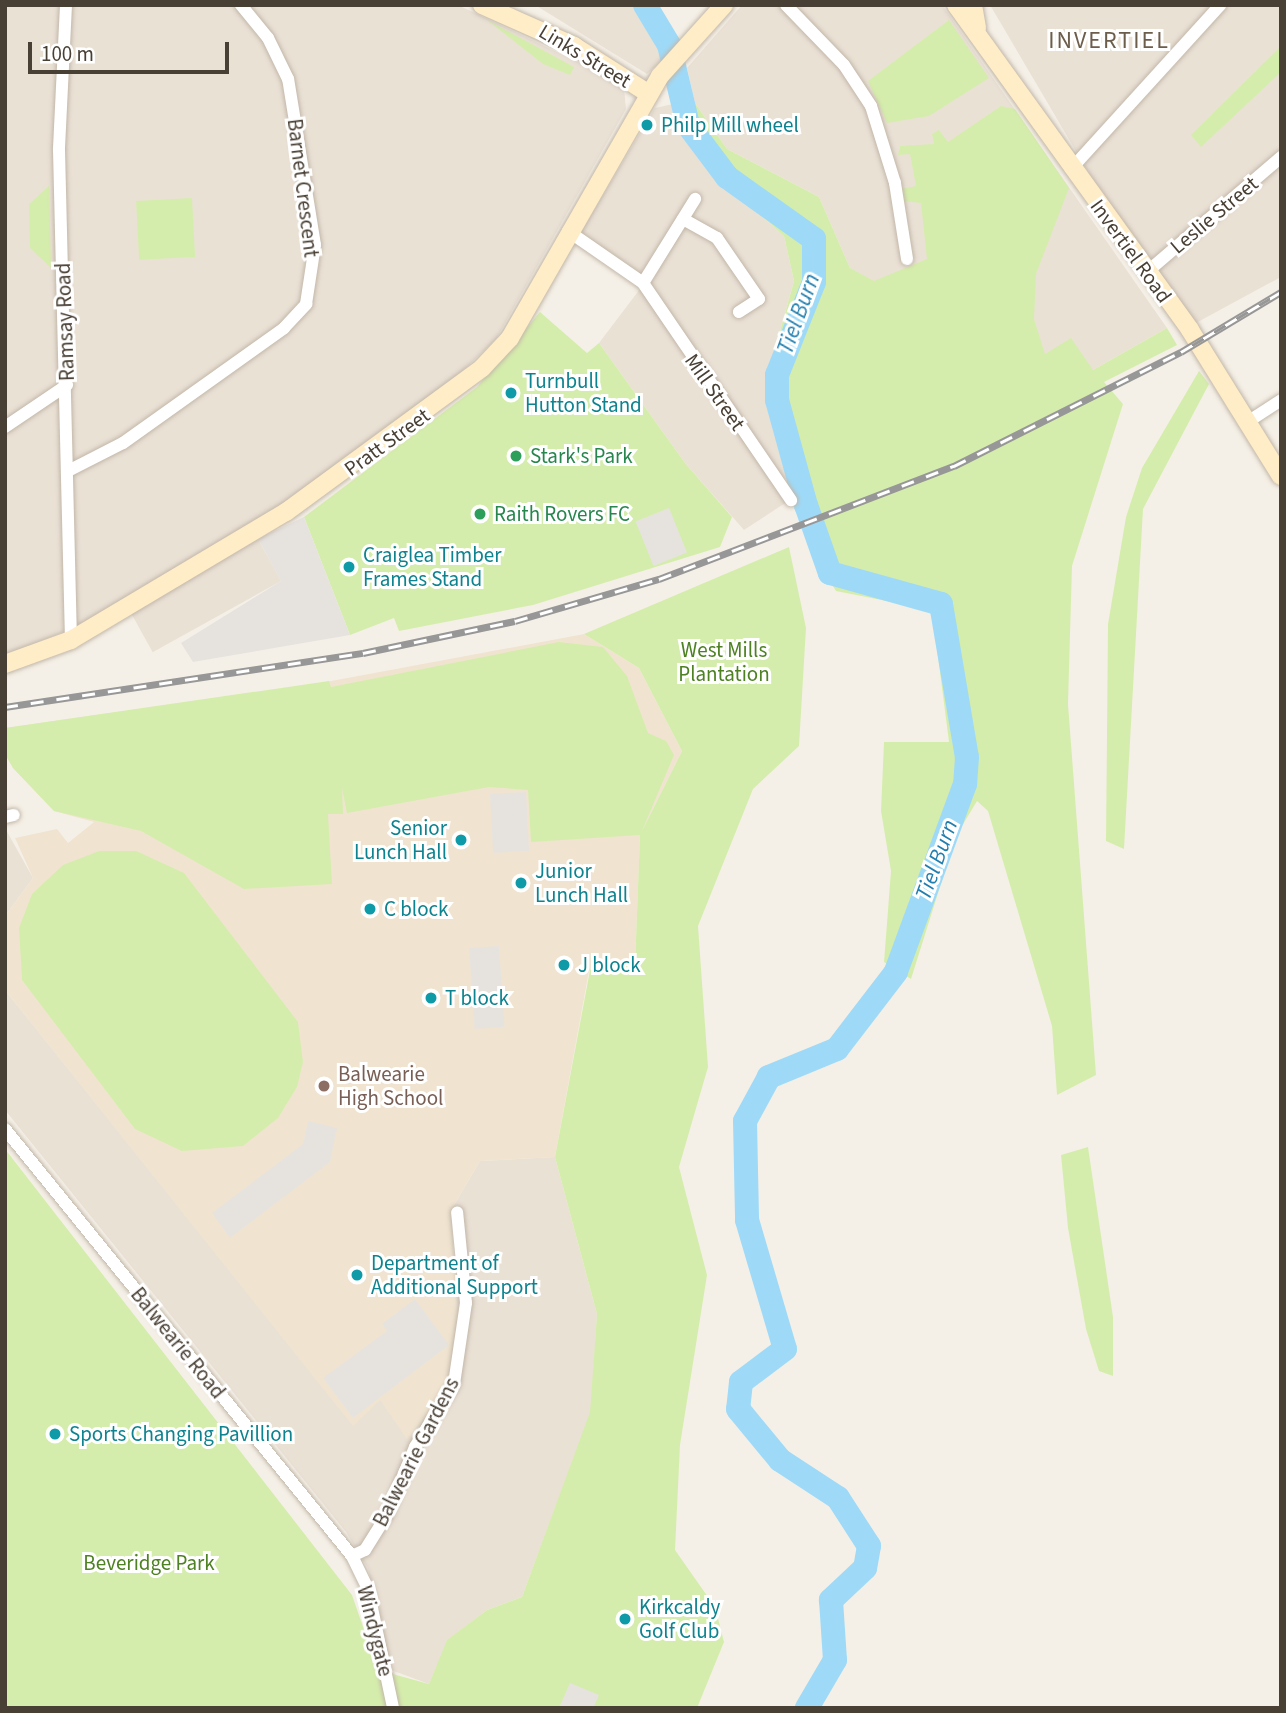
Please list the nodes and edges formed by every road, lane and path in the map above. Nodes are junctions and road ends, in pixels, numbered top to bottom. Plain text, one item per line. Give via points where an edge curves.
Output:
1 (66, 5) edge
2 (241, 5) edge
3 (482, 5) edge
4 (724, 5) edge
5 (786, 5) edge
6 (956, 5) edge
7 (973, 5) edge
8 (1220, 5) edge
9 (977, 28) junction
10 (649, 94) junction
11 (1281, 157) edge
12 (1071, 169) junction
13 (695, 199) dead end
14 (682, 219) junction
15 (568, 231) junction
16 (907, 259) dead end
17 (1147, 272) junction
18 (643, 283) junction
19 (739, 312) dead end
20 (67, 385) junction
21 (1281, 400) edge
22 (1249, 421) junction
23 (5, 427) edge
24 (70, 470) junction
25 (1281, 477) edge
26 (791, 500) dead end
27 (71, 640) junction
28 (5, 664) edge
29 (5, 1129) edge
30 (457, 1212) dead end
31 (352, 1556) junction
32 (393, 1708) edge

1 - 20 street, Ramsay Road via 58,150
2 - 24 street, Barnet Crescent via 268,38 288,79 315,245 306,304 284,328 123,443
3 - 10 main road, Links Street via 574,46
4 - 10 main road, Pratt Street
5 - 16 street via 844,65 871,106 895,183
6 - 9 main road, Invertiel Road
7 - 9 main road, Invertiel Road
8 - 12 street
9 - 12 main road, Invertiel Road
10 - 15 main road, Pratt Street
11 - 17 street, Leslie Street
12 - 17 main road, Invertiel Road
13 - 14 street
14 - 18 street
14 - 19 street via 717,238 760,299
15 - 18 street, Mill Street
15 - 27 main road, Pratt Street via 510,338 437,406 286,512
17 - 22 main road, Invertiel Road
18 - 26 street, Mill Street
20 - 23 street
20 - 24 street, Ramsay Road
21 - 22 street
22 - 25 main road, Invertiel Road
24 - 27 street, Ramsay Road
27 - 28 main road, Pratt Street
29 - 31 street, Balwearie Road
30 - 31 street, Balwearie Gardens via 466,1303 460,1365 386,1517 365,1550
31 - 32 street, Windygate via 368,1589

